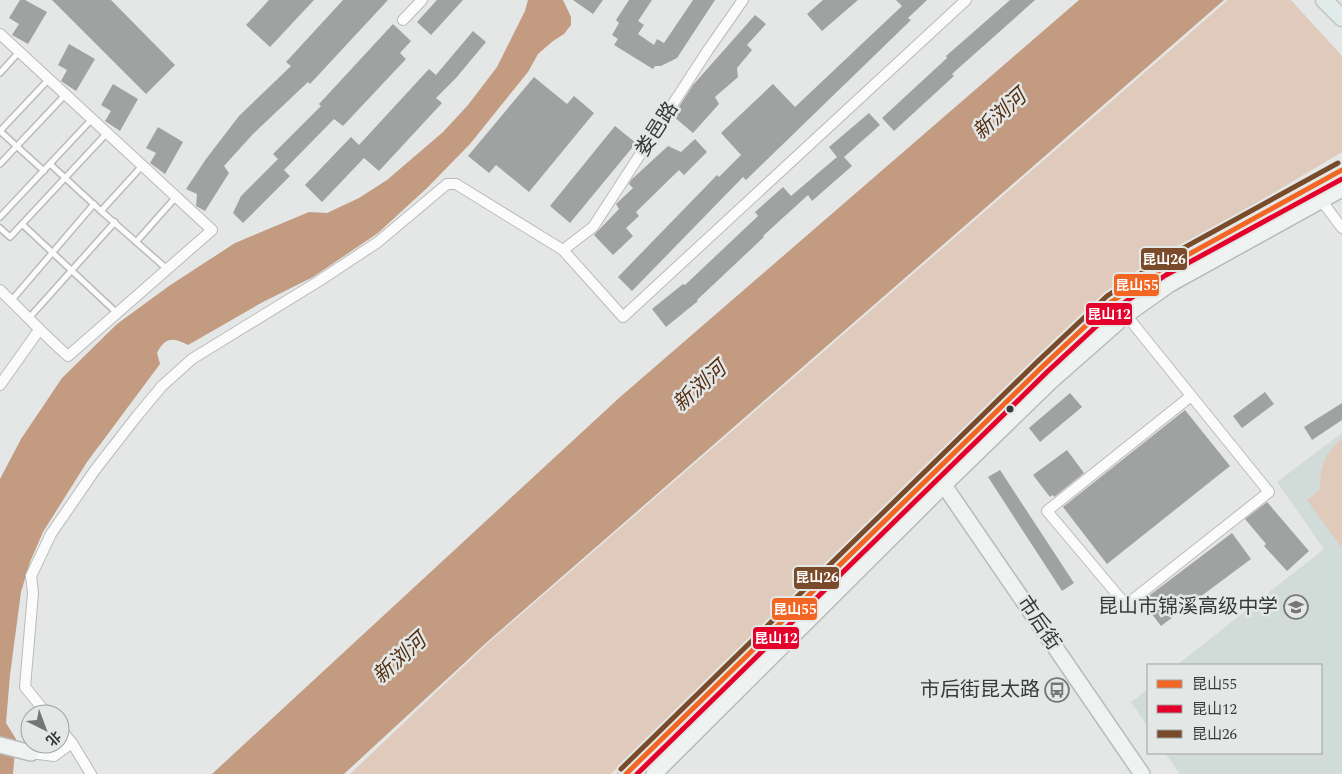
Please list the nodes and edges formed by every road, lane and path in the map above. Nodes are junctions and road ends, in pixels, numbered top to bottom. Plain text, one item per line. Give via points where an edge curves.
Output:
1 (422, 0) edge
2 (743, 0) edge
3 (966, 0) edge
4 (1324, 0) edge
5 (1342, 18) edge
6 (403, 20) dead end
7 (0, 34) edge
8 (20, 52) junction
9 (0, 73) edge
10 (49, 79) junction
11 (65, 94) junction
12 (92, 119) junction
13 (0, 131) edge
14 (107, 133) junction
15 (17, 146) junction
16 (0, 164) edge
17 (50, 164) junction
18 (142, 166) junction
19 (1342, 170) edge
20 (44, 171) junction
21 (65, 178) junction
22 (1342, 189) edge
23 (176, 197) junction
24 (1321, 200) junction
25 (94, 204) junction
26 (102, 211) junction
27 (0, 217) edge
28 (114, 222) junction
29 (22, 224) junction
30 (0, 228) edge
31 (1342, 228) edge
32 (136, 242) junction
33 (563, 250) junction
34 (52, 253) junction
35 (71, 270) junction
36 (167, 270) junction
37 (0, 290) edge
38 (11, 300) junction
39 (117, 313) junction
40 (1126, 315) junction
41 (29, 318) junction
42 (39, 330) junction
43 (0, 385) edge
44 (1191, 396) junction
45 (934, 472) junction
46 (944, 485) junction
47 (39, 704) edge
48 (70, 741) edge
49 (72, 743) joint
50 (0, 745) edge
51 (20, 750) edge
52 (39, 754) edge
53 (57, 754) edge
54 (91, 774) edge
55 (626, 774) edge
56 (654, 774) edge
57 (1142, 774) edge

1 - 6 street
2 - 33 street, 娄邑路 via 593,228
3 - 33 street via 623,317
4 - 5 main road
7 - 8 street
8 - 9 lane
8 - 10 street
10 - 11 street
10 - 13 lane
11 - 12 street
11 - 15 lane
12 - 14 street
12 - 17 lane
13 - 15 lane
14 - 18 street
14 - 21 lane
15 - 16 lane
15 - 20 lane
17 - 20 lane
17 - 21 lane
18 - 23 street
18 - 26 lane
19 - 45 main road via 1162,269 1111,302
20 - 27 lane
21 - 25 lane
21 - 29 lane
22 - 24 main road
23 - 32 lane
23 - 36 street via 212,230
24 - 31 street
24 - 40 main road via 1170,284
25 - 26 lane
25 - 34 lane
26 - 28 lane
28 - 32 lane
28 - 35 lane
29 - 30 lane via 10,237
29 - 34 lane
32 - 36 lane
33 - 47 street via 456,184 447,184 378,242 192,359 162,386 95,470 51,534 31,576 33,593 25,687
34 - 35 lane
34 - 38 lane
35 - 39 lane
35 - 41 lane
36 - 39 street
37 - 38 street
38 - 41 street
39 - 42 street via 68,356
40 - 44 street
40 - 46 main road via 1051,381
41 - 42 street
42 - 43 street
44 - 44 street via 1269,492 1126,605 1047,511
45 - 46 main road, 市后街
45 - 55 main road
46 - 56 main road
46 - 57 main road, 市后街
48 - 49 street
49 - 54 street
50 - 51 main road
52 - 53 street

